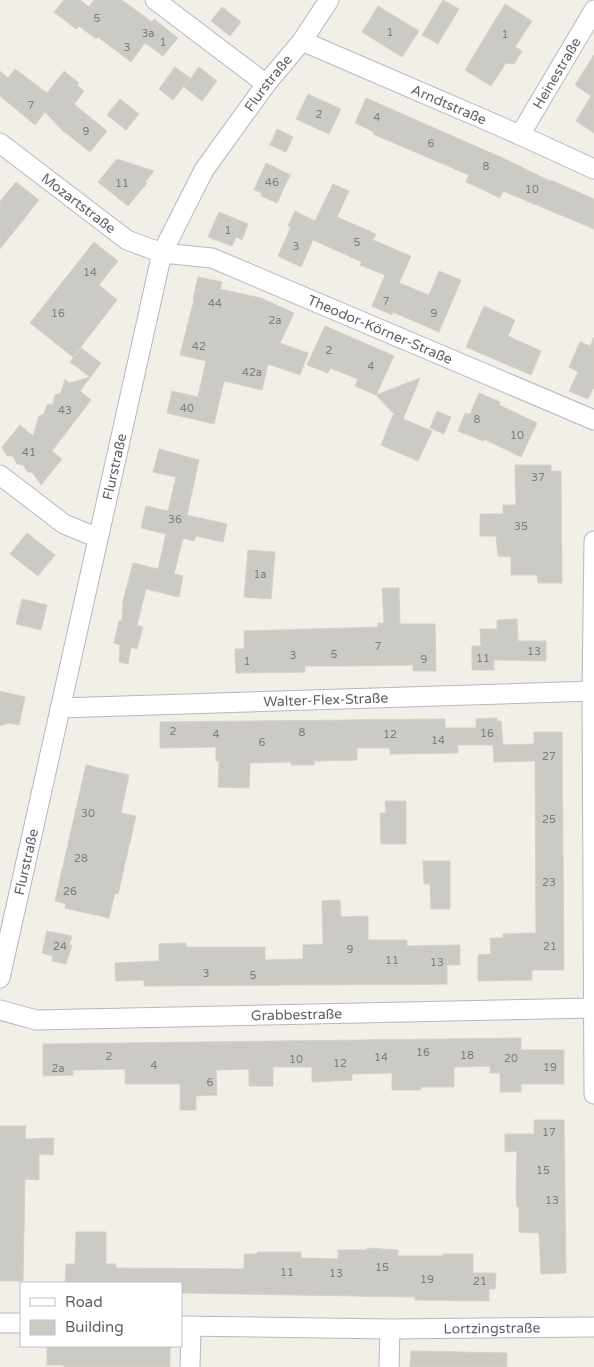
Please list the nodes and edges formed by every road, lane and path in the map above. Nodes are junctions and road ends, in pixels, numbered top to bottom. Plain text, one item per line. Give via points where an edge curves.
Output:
1 (155, 0) edge
2 (329, 0) edge
3 (594, 10) edge
4 (302, 41) junction
5 (266, 84) junction
6 (520, 135) junction
7 (0, 143) edge
8 (594, 169) edge
9 (162, 253) junction
10 (594, 420) edge
11 (0, 475) edge
12 (98, 538) junction
13 (594, 541) edge
14 (593, 691) edge
15 (60, 708) junction
16 (0, 978) edge
17 (593, 1008) edge
18 (0, 1010) edge
19 (594, 1094) edge
20 (0, 1323) edge
21 (20, 1323) edge
22 (186, 1326) edge
23 (594, 1327) edge
24 (390, 1329) junction
25 (190, 1367) edge
26 (389, 1367) edge

1 - 5 street
2 - 4 street, Flurstraße
3 - 6 street, Heinestraße
4 - 5 street, Flurstraße
4 - 6 street, Arndtstraße
5 - 9 street, Flurstraße via 204,170
6 - 8 street, Arndtstraße
7 - 9 street, Mozartstraße via 127,240
9 - 10 street, Theodor-Körner-Straße via 212,258
9 - 12 street, Flurstraße
11 - 12 street via 64,524
12 - 15 street, Flurstraße
13 - 14 street
14 - 15 street, Walter-Flex-Straße
14 - 17 street
15 - 16 street, Flurstraße
17 - 18 street, Grabbestraße via 36,1020
17 - 19 street
20 - 21 street
22 - 24 street, Lortzingstraße
22 - 25 street, Lortzingstraße
23 - 24 street, Lortzingstraße
24 - 26 street

